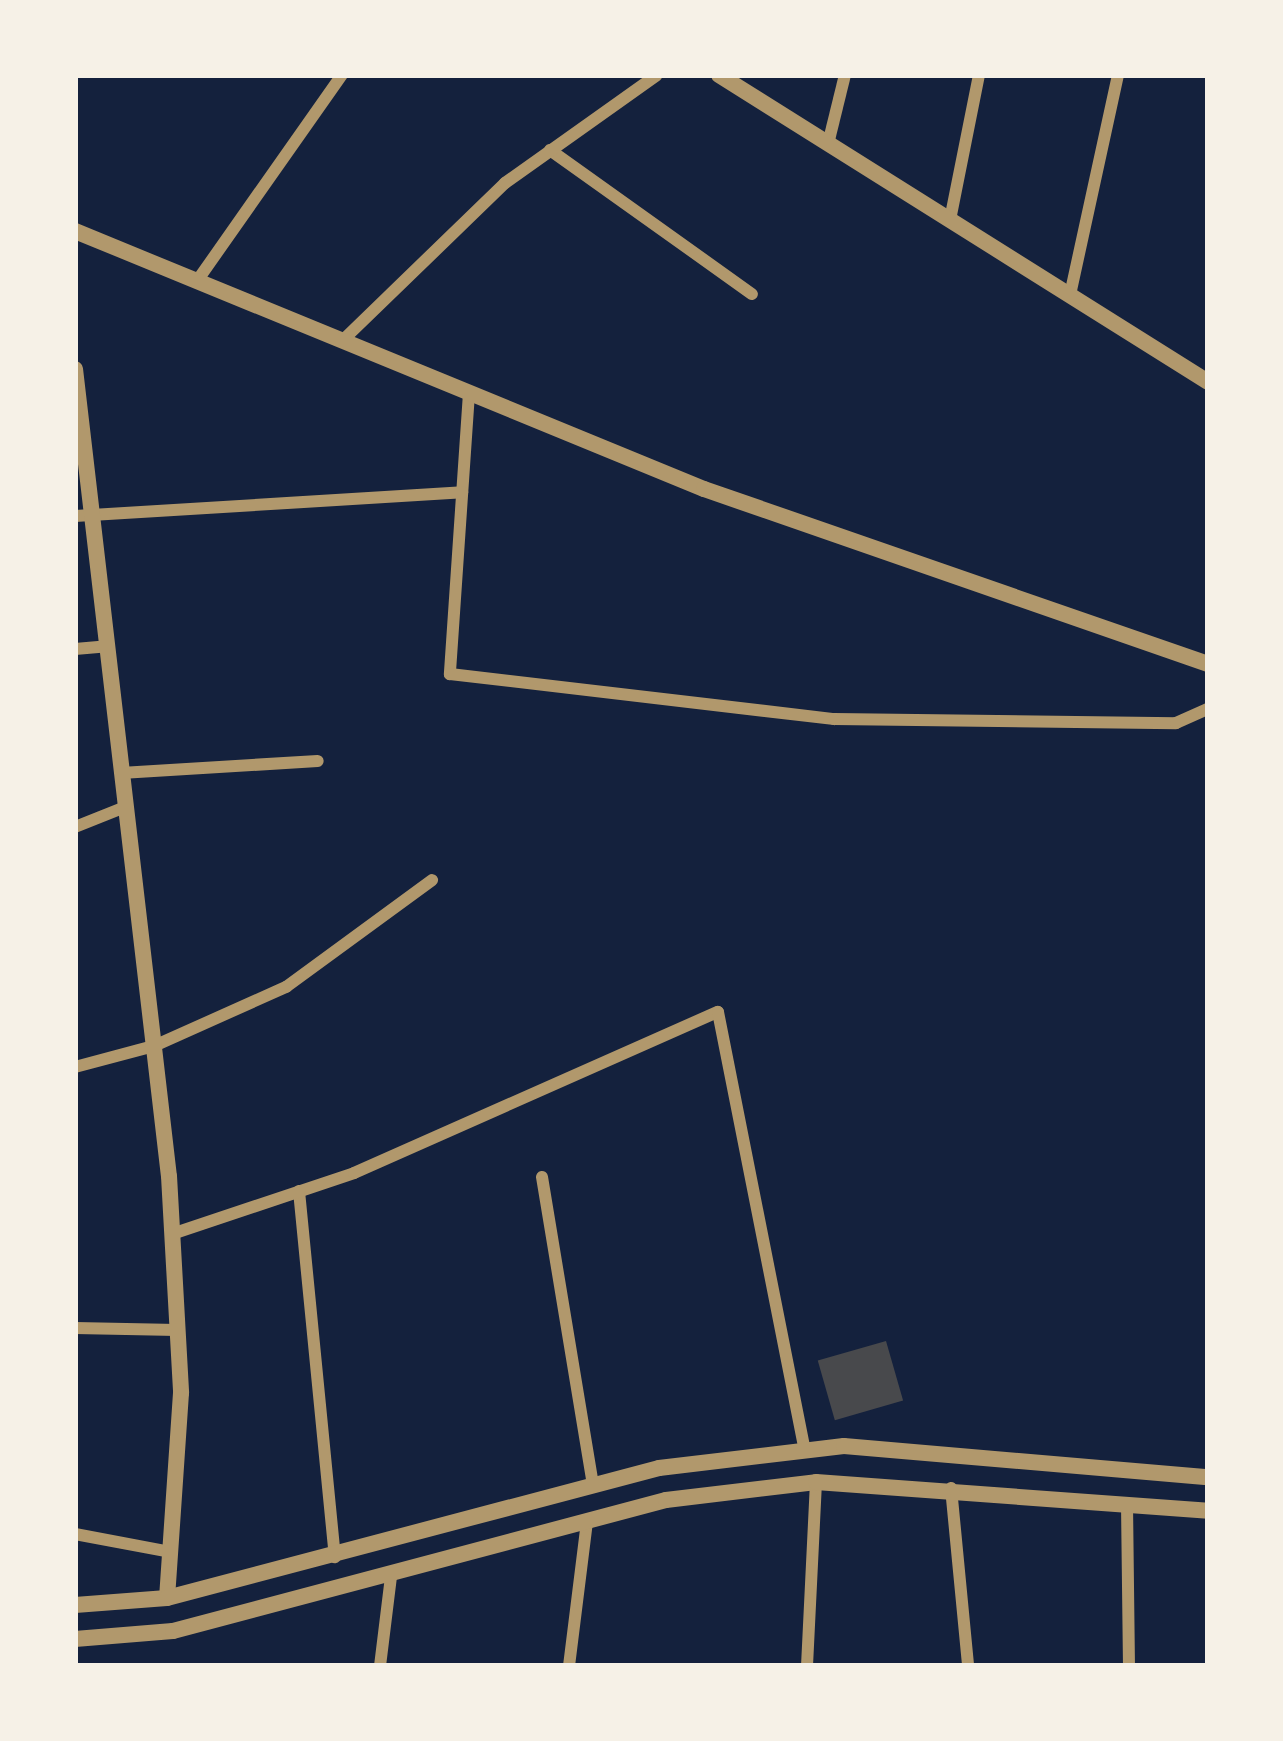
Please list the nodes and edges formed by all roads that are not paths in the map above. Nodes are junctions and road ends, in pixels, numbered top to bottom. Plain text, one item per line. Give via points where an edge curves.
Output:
1 (342, 75) edge
2 (657, 75) edge
3 (719, 75) edge
4 (845, 75) edge
5 (979, 75) edge
6 (1118, 75) edge
7 (828, 144) junction
8 (550, 150) junction
9 (950, 220) junction
10 (75, 231) edge
11 (197, 281) junction
12 (752, 294) dead end
13 (1070, 296) junction
14 (342, 341) junction
15 (75, 368) edge
16 (1208, 382) edge
17 (469, 393) junction
18 (462, 492) junction
19 (83, 515) edge
20 (106, 646) junction
21 (75, 649) edge
22 (1208, 664) edge
23 (1208, 709) edge
24 (318, 761) dead end
25 (121, 772) junction
26 (124, 807) junction
27 (75, 827) edge
28 (432, 880) dead end
29 (154, 1046) junction
30 (75, 1067) edge
31 (542, 1177) dead end
32 (299, 1191) junction
33 (172, 1234) junction
34 (75, 1328) edge
35 (177, 1330) junction
36 (806, 1450) junction
37 (1208, 1478) edge
38 (817, 1482) junction
39 (593, 1486) junction
40 (951, 1488) junction
41 (1127, 1504) junction
42 (1208, 1511) edge
43 (587, 1522) junction
44 (75, 1534) edge
45 (171, 1552) junction
46 (335, 1558) junction
47 (391, 1576) junction
48 (167, 1598) junction
49 (75, 1605) edge
50 (75, 1639) edge
51 (380, 1666) edge
52 (569, 1666) edge
53 (807, 1666) edge
54 (968, 1666) edge
55 (1129, 1666) edge

1 - 11 street
2 - 8 street
3 - 7 street
4 - 7 street
5 - 9 street
6 - 13 street
7 - 9 street
8 - 12 street
8 - 14 street via 431,246
9 - 13 street
10 - 11 street
11 - 14 street
13 - 16 street
14 - 17 street
15 - 19 street
17 - 18 street
17 - 22 street via 704,489
18 - 19 street
18 - 23 street via 450,674 835,719 1176,723
19 - 20 street
20 - 21 street
20 - 25 street
24 - 25 street
25 - 26 street
26 - 27 street
26 - 29 street
28 - 29 street via 286,987
29 - 30 street
29 - 33 street
31 - 39 street
32 - 33 street
32 - 36 street via 718,1012
32 - 46 street
33 - 35 street
34 - 35 street
35 - 45 street
36 - 37 street
36 - 39 street
38 - 40 street
38 - 43 street
38 - 53 street
39 - 46 street
40 - 41 street
40 - 54 street
41 - 42 street
41 - 55 street
43 - 47 street
43 - 52 street
44 - 45 street
45 - 48 street
46 - 48 street
47 - 50 street via 173,1631
47 - 51 street
48 - 49 street

